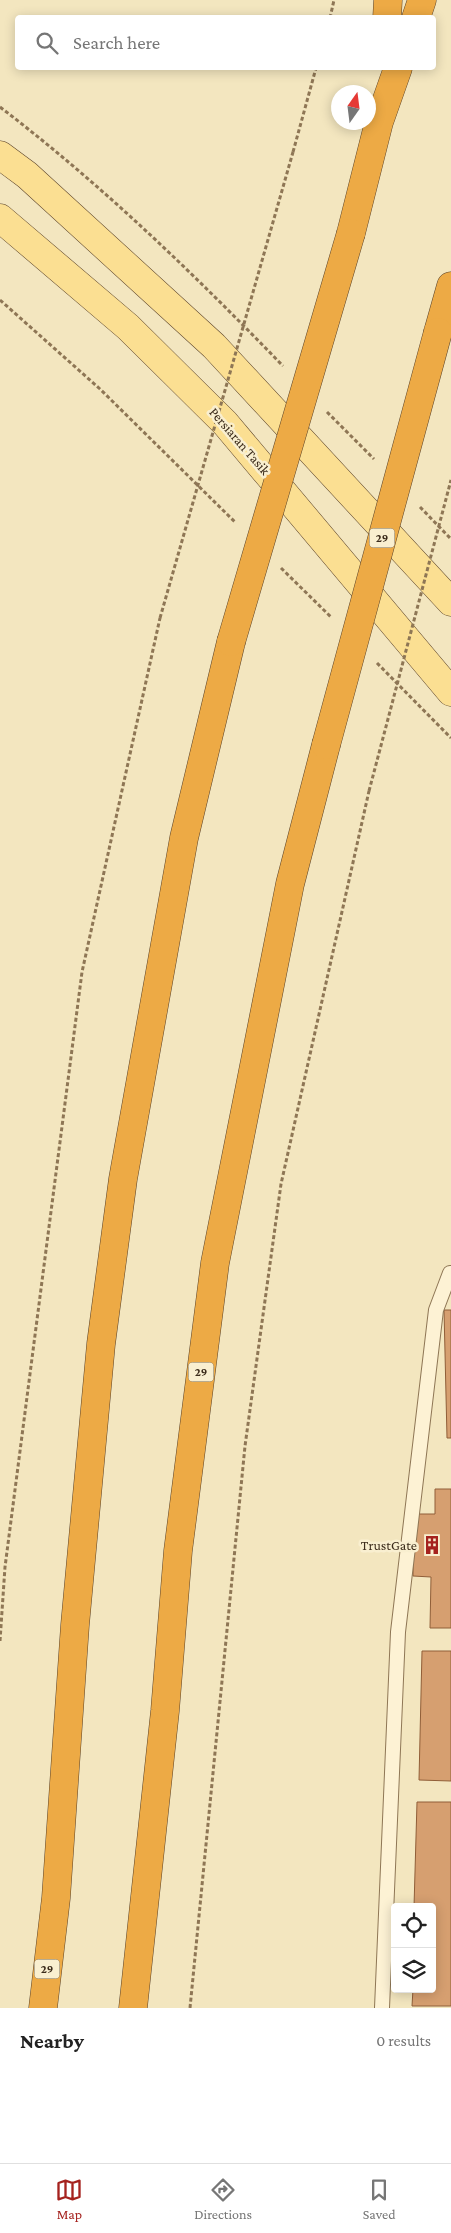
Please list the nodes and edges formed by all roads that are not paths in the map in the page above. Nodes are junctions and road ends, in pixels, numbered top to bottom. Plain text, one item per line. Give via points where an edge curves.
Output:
1 (388, 0) edge
2 (422, 0) edge
3 (387, 15) edge
4 (417, 15) edge
5 (383, 70) edge
6 (397, 70) edge
7 (379, 122) junction
8 (0, 155) edge
9 (0, 218) edge
10 (451, 286) edge
11 (451, 602) edge
12 (451, 692) edge
13 (450, 1273) edge
14 (43, 2008) edge
15 (133, 2008) edge
16 (382, 2008) edge

1 - 3 highway
2 - 4 highway
5 - 7 highway
6 - 7 highway, 29
7 - 14 highway, 29, bridge via 351,232 231,642 184,838 123,1179 101,1344 75,1625 56,1898
8 - 11 main road via 27,175 214,346
9 - 12 main road, Persiaran Tasik via 128,327 225,423
10 - 15 highway, 29, bridge via 290,884 215,1263 178,1551 165,1711
13 - 16 lane via 436,1310 399,1622

